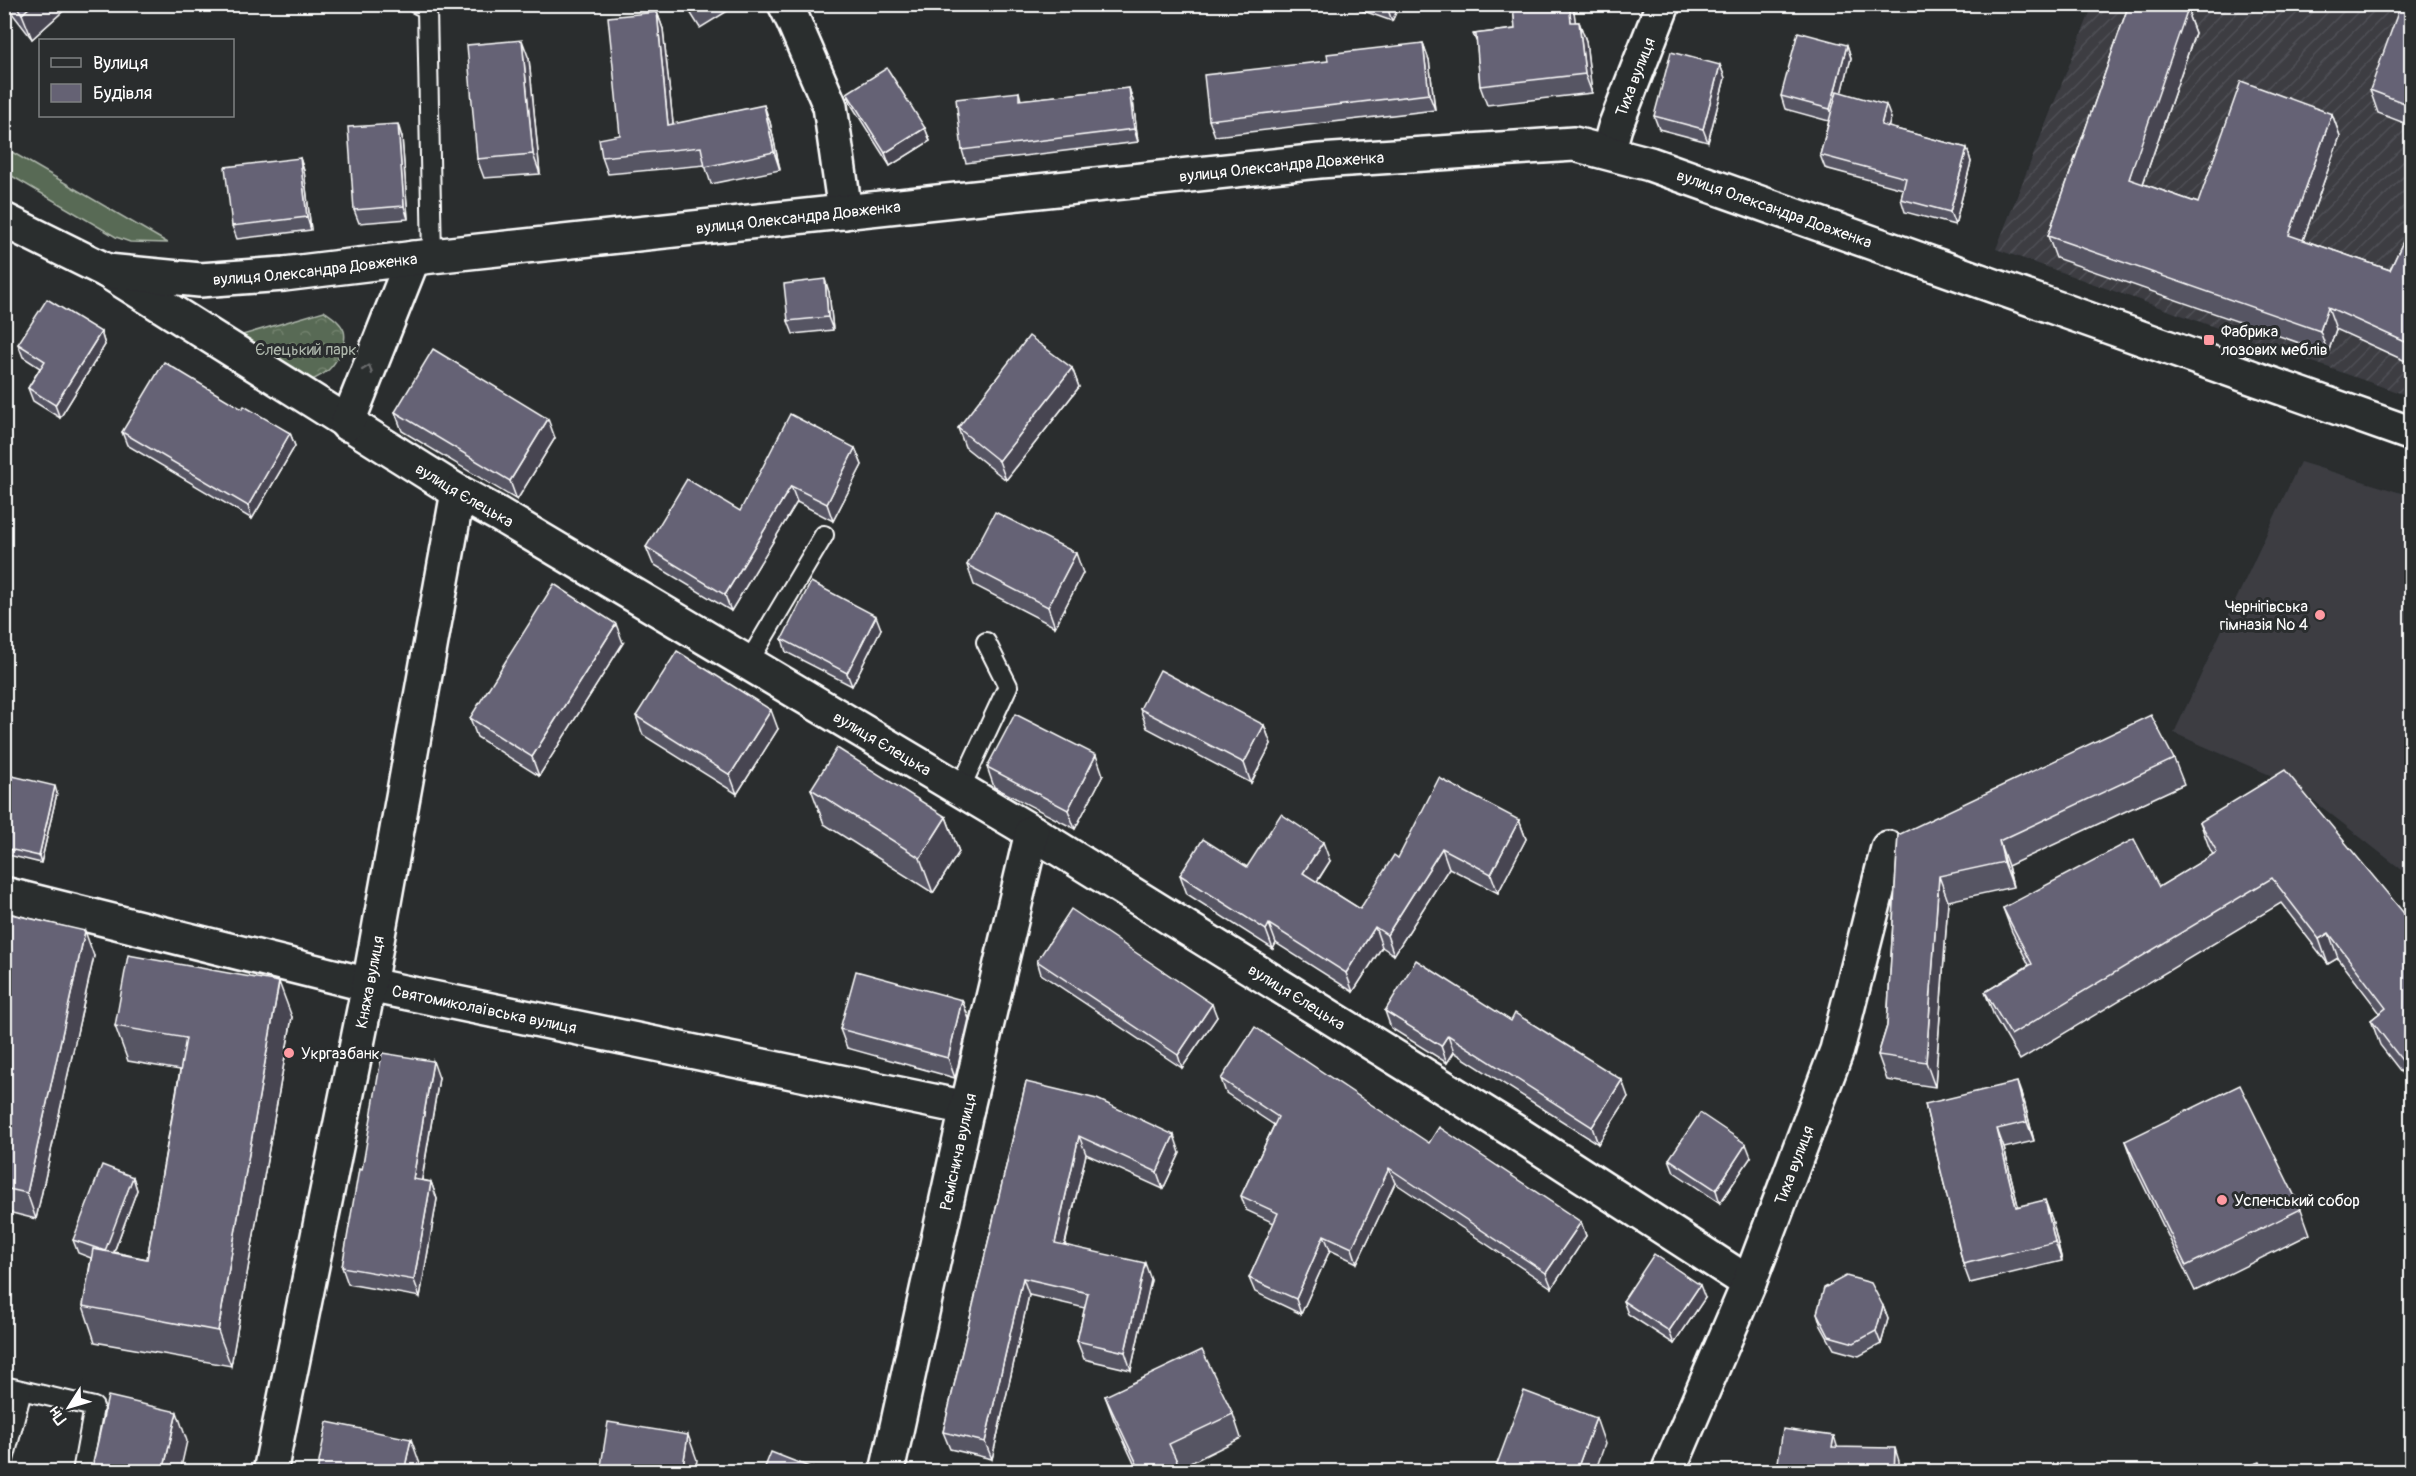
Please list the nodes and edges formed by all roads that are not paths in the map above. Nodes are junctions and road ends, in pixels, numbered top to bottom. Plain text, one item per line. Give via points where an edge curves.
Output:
1 (417, 4) edge
2 (785, 4) edge
3 (1664, 4) edge
4 (1608, 152) junction
5 (845, 212) junction
6 (4, 220) edge
7 (423, 257) junction
8 (107, 271) junction
9 (347, 424) junction
10 (2412, 434) edge
11 (458, 492) junction
12 (824, 536) dead end
13 (986, 642) dead end
14 (748, 663) junction
15 (960, 789) junction
16 (1032, 832) junction
17 (1888, 848) dead end
18 (4, 894) edge
19 (369, 984) junction
20 (967, 1108) junction
21 (1749, 1283) junction
22 (13, 1389) edge
23 (4, 1460) edge
24 (82, 1472) edge
25 (270, 1472) edge
26 (887, 1472) edge
27 (1668, 1472) edge

1 - 7 lane via 427,9
2 - 5 street via 830,106
3 - 4 street, Тиха вулиця
4 - 5 street, вулиця Олександра Довженка via 1574,144 1320,161
4 - 10 street, вулиця Олександра Довженка
5 - 7 street, вулиця Олександра Довженка
6 - 8 street, вулиця Єлецька
7 - 8 street, вулиця Олександра Довженка via 200,280
9 -> 7 street
8 - 9 street, вулиця Єлецька
9 - 11 street, вулиця Єлецька
11 - 14 street, вулиця Єлецька
11 - 19 street, Княжа вулиця
12 - 14 lane
13 - 15 lane via 1008,686
14 - 15 street, вулиця Єлецька
15 - 16 street, вулиця Єлецька
16 - 20 street, Реміснича вулиця
16 - 21 street, вулиця Єлецька via 1514,1131
17 - 21 street, Тиха вулиця via 1837,1050
18 - 19 street, Святомиколаївська вулиця
19 - 20 street, Святомиколаївська вулиця
19 - 25 street, Княжа вулиця
20 - 26 street, Реміснича вулиця
21 - 27 street, Тиха вулиця
22 - 23 lane
22 - 24 lane via 94,1407

